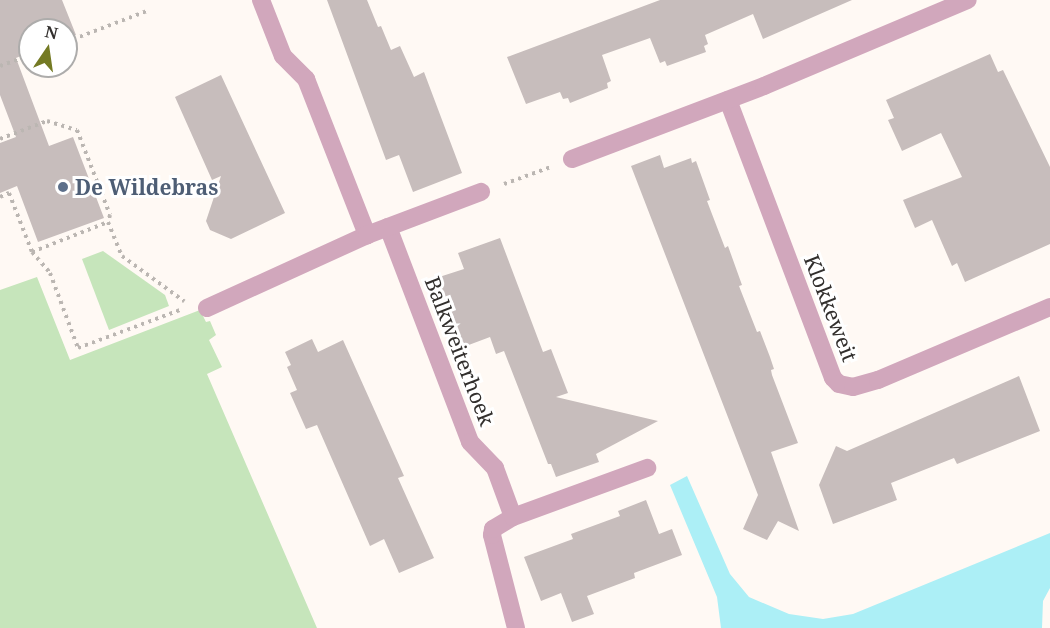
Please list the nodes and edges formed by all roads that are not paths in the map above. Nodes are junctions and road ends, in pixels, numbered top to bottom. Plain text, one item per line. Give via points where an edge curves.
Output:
1 (261, 0) edge
2 (968, 0) edge
3 (728, 100) junction
4 (572, 159) road end
5 (481, 192) road end
6 (388, 227) junction
7 (367, 235) junction
8 (1050, 307) edge
9 (207, 308) dead end
10 (647, 468) dead end
11 (513, 517) junction
12 (516, 628) edge

1 - 7 street via 283,56 306,79
2 - 3 street
3 - 4 street
3 - 8 street, Klokkeweit via 833,378 839,384 853,387 878,380
5 - 6 street
6 - 7 street
6 - 11 street, Balkweiterhoek via 468,438 495,468
7 - 9 street
10 - 11 street
11 - 12 street via 496,526 492,535

